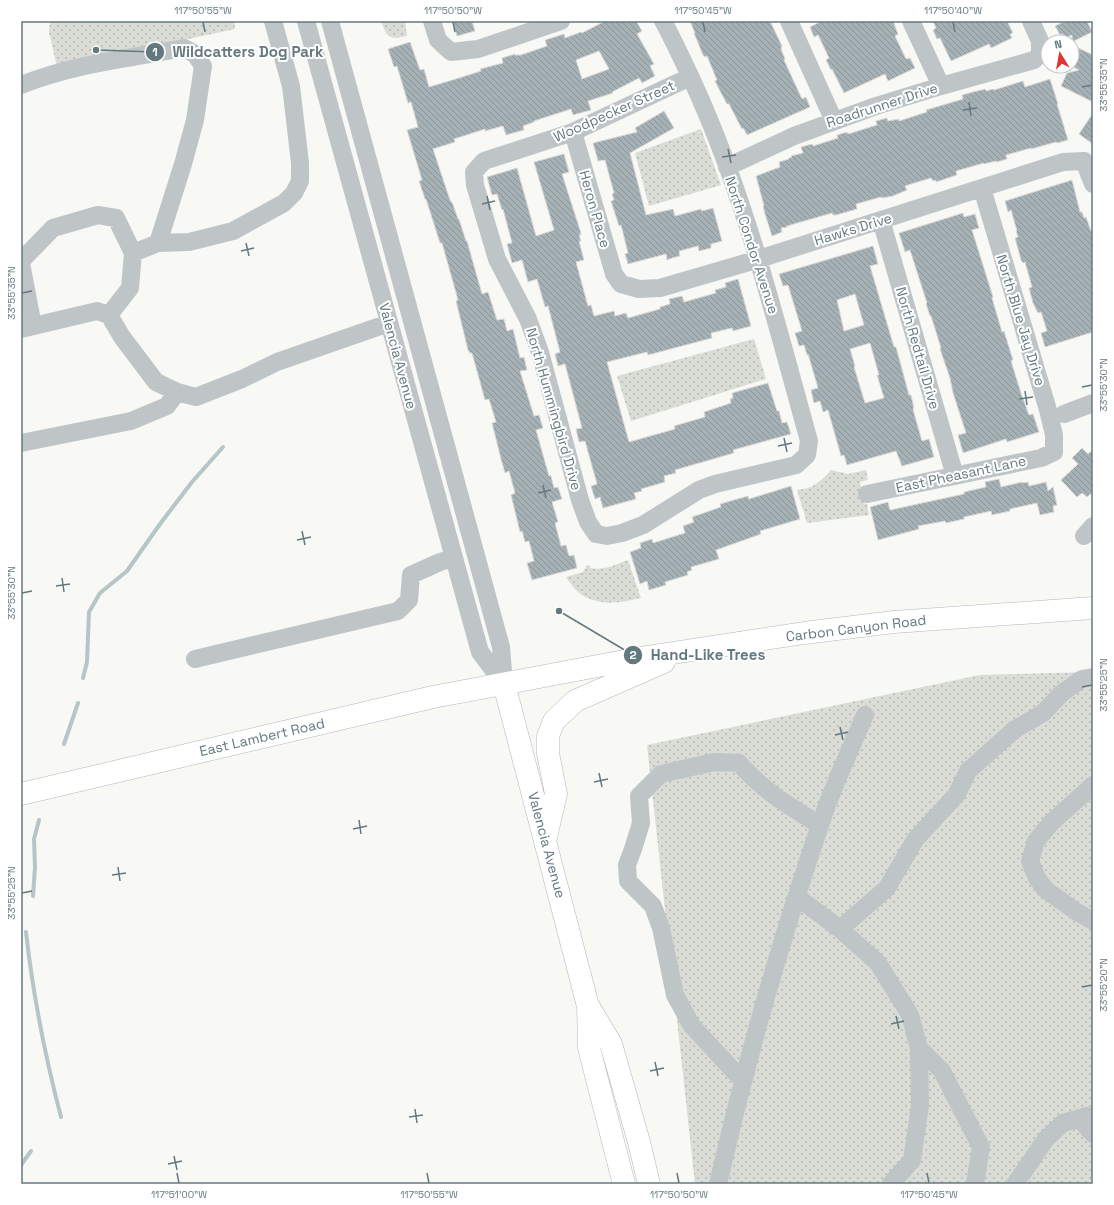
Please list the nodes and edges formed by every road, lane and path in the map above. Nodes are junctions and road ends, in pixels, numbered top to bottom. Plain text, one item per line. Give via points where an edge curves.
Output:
1 (273, 21) edge
2 (306, 21) edge
3 (330, 21) edge
4 (432, 21) edge
5 (561, 21) edge
6 (663, 21) edge
7 (789, 21) edge
8 (911, 21) edge
9 (1031, 21) edge
10 (690, 77) junction
11 (21, 85) edge
12 (941, 86) junction
13 (834, 121) junction
14 (573, 132) junction
15 (727, 167) junction
16 (474, 172) joint
17 (1093, 184) edge
18 (982, 188) junction
19 (881, 220) junction
20 (158, 243) junction
21 (133, 254) junction
22 (22, 256) edge
23 (759, 259) junction
24 (621, 284) joint
25 (109, 315) junction
26 (390, 323) junction
27 (27, 327) edge
28 (177, 392) junction
29 (1093, 404) edge
30 (1064, 414) dead end
31 (21, 444) edge
32 (1054, 452) joint
33 (807, 455) joint
34 (956, 476) junction
35 (867, 494) dead end
36 (453, 558) junction
37 (1093, 608) edge
38 (693, 650) junction
39 (195, 659) dead end
40 (1093, 676) edge
41 (504, 684) junction
42 (865, 715) dead end
43 (1090, 790) edge
44 (21, 794) edge
45 (820, 825) junction
46 (545, 839) junction
47 (797, 897) junction
48 (1093, 921) edge
49 (840, 929) junction
50 (588, 1006) junction
51 (919, 1048) junction
52 (743, 1081) junction
53 (1086, 1118) edge
54 (1093, 1134) edge
55 (624, 1184) edge
56 (649, 1184) edge
57 (718, 1184) edge
58 (890, 1184) edge
59 (975, 1184) edge
60 (1015, 1184) edge

1 - 20 street via 291,86 300,163 300,180 294,193 284,203 233,231 190,242
2 - 26 street, Valencia Avenue
3 - 41 street, Valencia Avenue via 501,647
4 - 5 street via 438,40 451,52 478,49
6 - 10 street, North Condor Avenue
7 - 13 street
8 - 12 street
9 - 12 street, Roadrunner Drive via 1041,45 1040,54 1034,60
10 - 14 street, Woodpecker Street
10 - 15 street, North Condor Avenue
11 - 20 street via 92,64 184,48 195,54 203,66 195,120
12 - 13 street, Roadrunner Drive
13 - 15 street, Roadrunner Drive via 794,136
14 - 16 street, Woodpecker Street via 484,161
14 - 24 street, Heron Place via 614,274
15 - 23 street, North Condor Avenue
16 - 33 street, North Hummingbird Drive via 475,185 497,259 534,334 580,500 588,522 596,534 607,536 622,533 643,525 699,490 796,465
17 - 18 street, Hawks Drive via 1084,161 1063,162
18 - 19 street, Hawks Drive
18 - 32 street, North Blue Jay Drive via 1049,414 1054,435
19 - 23 street, Hawks Drive
19 - 34 street, North Redtail Drive
20 - 21 street
21 - 22 street via 116,218 98,215 53,228
21 - 25 street via 130,288
22 - 27 street
23 - 24 street, Hawks Drive via 660,288 639,289
23 - 33 street, North Condor Avenue via 809,441
25 - 27 street via 97,311
25 - 28 street via 156,382
26 - 28 street via 277,362 242,379 196,396
26 - 36 street, Valencia Avenue
28 - 31 street via 167,406 131,421
29 - 30 street
32 - 34 street, East Pheasant Lane via 1041,458
34 - 35 street, East Pheasant Lane
36 - 39 street via 411,575 409,600 398,611
36 - 41 street, Valencia Avenue via 480,652
37 - 38 main road, Carbon Canyon Road via 894,622
38 - 41 main road, Carbon Canyon Road
38 - 46 main road via 575,701 554,721 548,736 548,753 556,794
40 - 49 street via 1082,679 1062,693 1043,713 1014,730 968,771 957,794 915,840 887,888
41 - 44 main road, East Lambert Road via 433,697
41 - 46 main road, Valencia Avenue
42 - 45 street
43 - 48 street via 1051,823 1036,841 1030,861 1037,878 1046,890
45 - 47 street
45 - 52 street via 782,802 752,778 739,763 714,762 661,774 640,796 641,823 627,865 628,881 653,906 661,928 675,995 692,1026
46 - 50 main road, Valencia Avenue
47 - 49 street
47 - 52 street
49 - 51 street via 878,963 910,1015
50 - 55 main road, Valencia Avenue via 589,1048
50 - 56 main road, Valencia Avenue via 611,1044
51 - 58 street via 920,1106 912,1160
51 - 59 street via 942,1071 981,1147
52 - 57 street
53 - 54 street
53 - 60 street via 1063,1122 1046,1139

